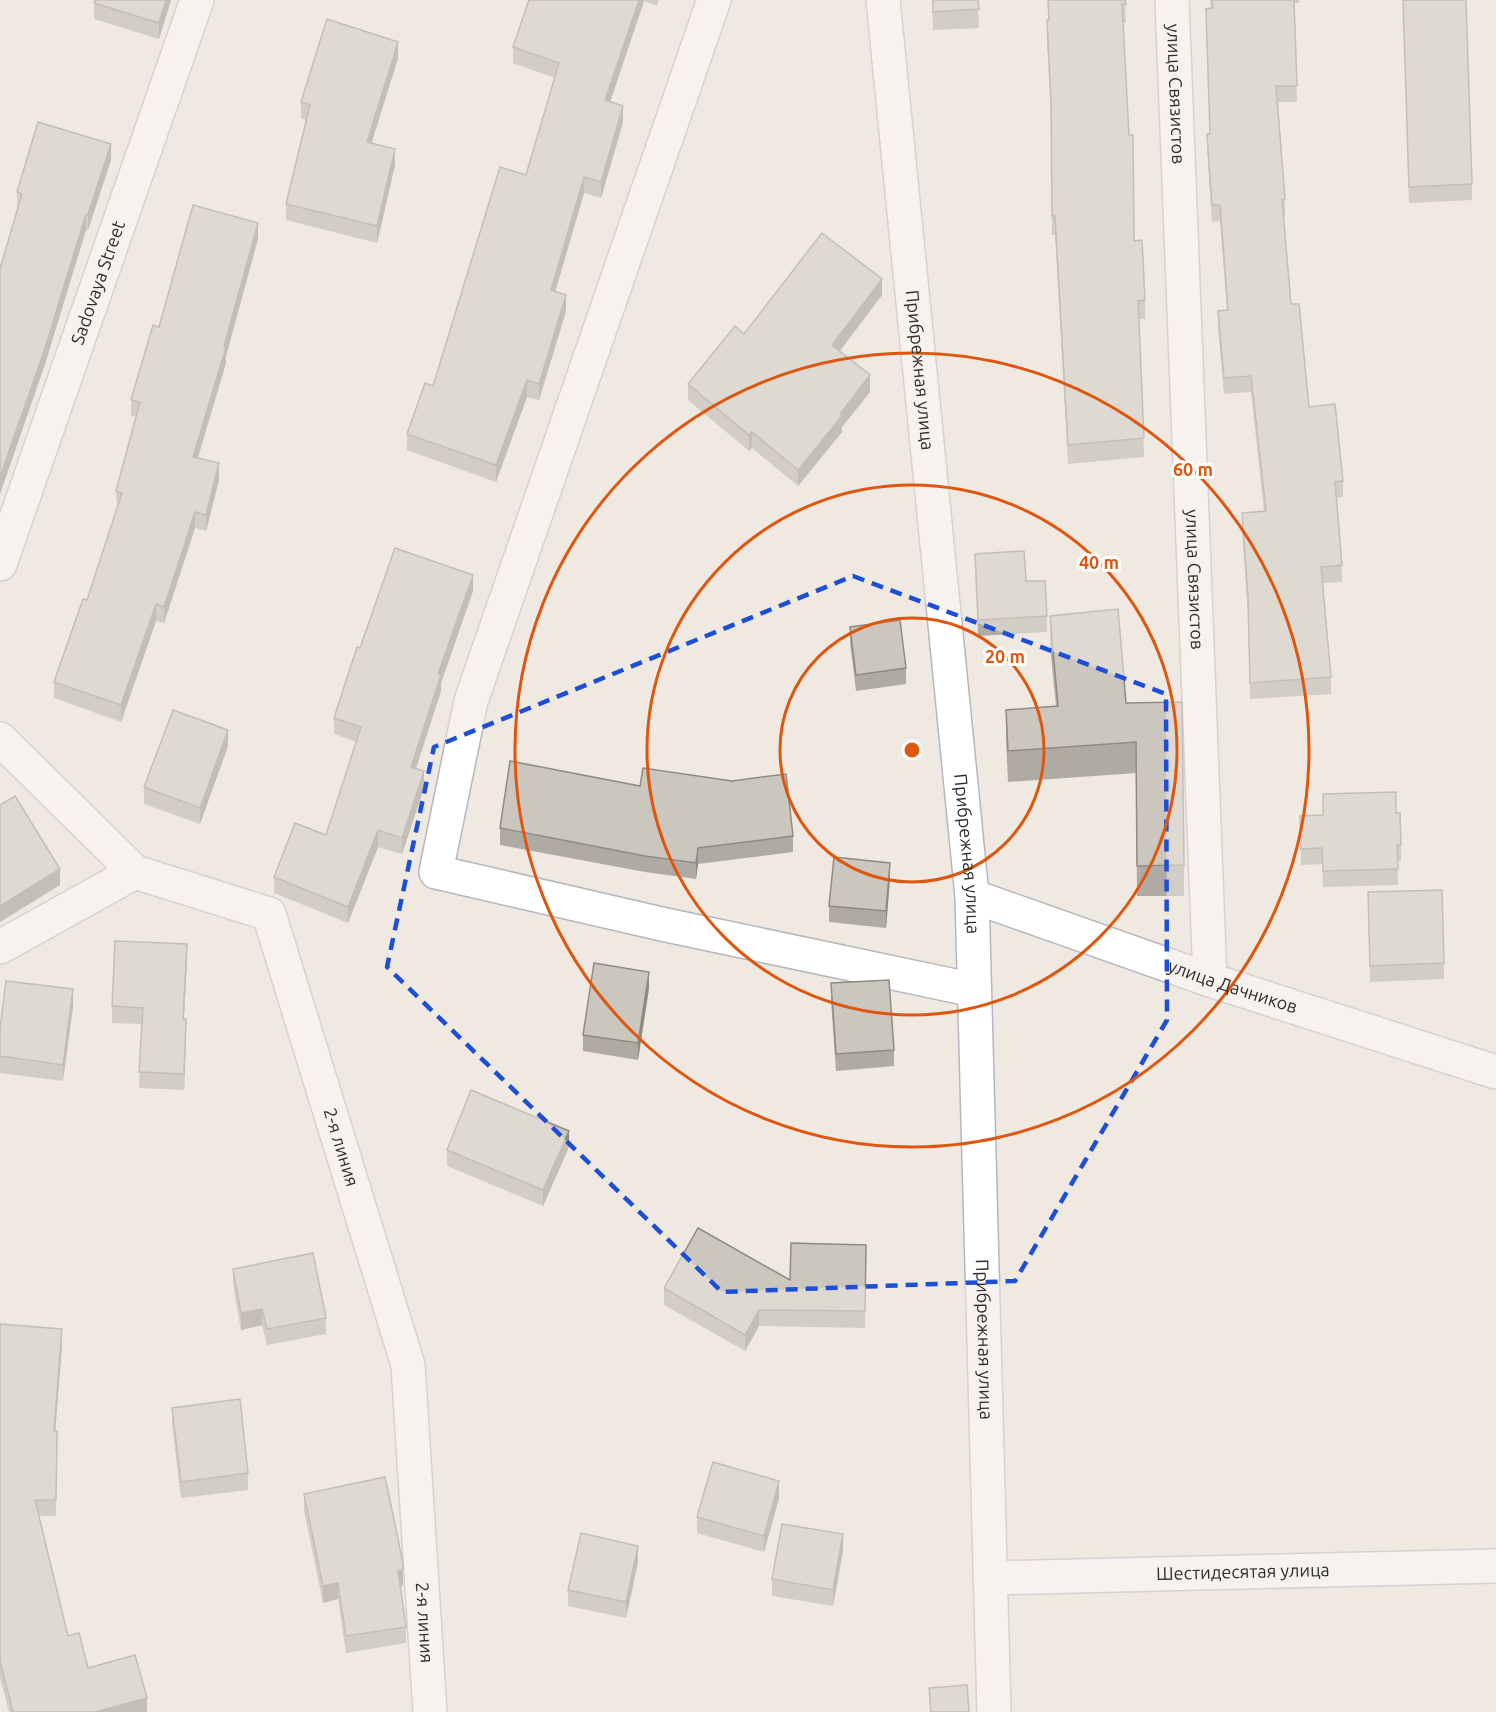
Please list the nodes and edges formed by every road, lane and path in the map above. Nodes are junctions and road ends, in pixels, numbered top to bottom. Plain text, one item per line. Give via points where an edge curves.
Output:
1 (197, 0) edge
2 (714, 0) edge
3 (883, 0) edge
4 (1172, 0) edge
5 (0, 564) edge
6 (0, 739) edge
7 (135, 872) junction
8 (972, 896) junction
9 (0, 947) edge
10 (1210, 980) junction
11 (974, 990) junction
12 (1496, 1072) edge
13 (1496, 1566) edge
14 (991, 1578) junction
15 (430, 1712) edge
16 (994, 1712) edge

1 - 5 street, Sadovaya Street
2 - 11 street via 471,701 436,872
3 - 8 street, Прибрежная улица
4 - 10 street, улица Связистов
6 - 7 street, 2-я линия
7 - 9 street
7 - 15 street, 2-я линия via 269,914 408,1365
8 - 10 street, улица Дачников
8 - 11 street, Прибрежная улица
10 - 12 street, улица Дачников
11 - 14 street, Прибрежная улица
13 - 14 street, Шестидесятая улица
14 - 16 street, Прибрежная улица

